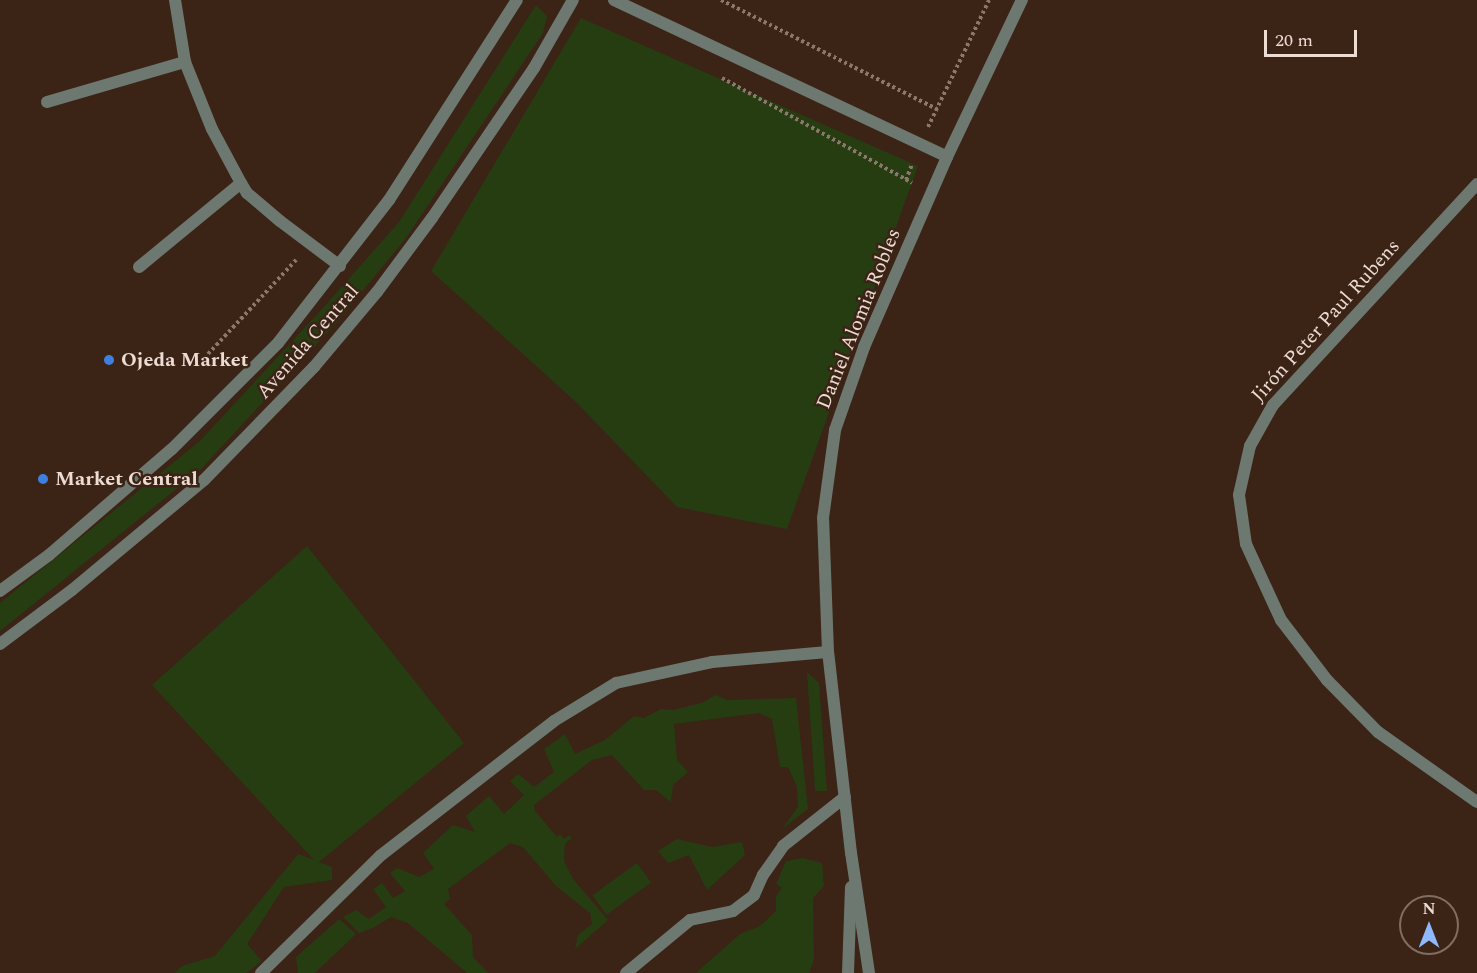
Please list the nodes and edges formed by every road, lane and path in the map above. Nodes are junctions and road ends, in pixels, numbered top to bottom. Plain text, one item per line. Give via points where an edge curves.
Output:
1 (175, 0) edge
2 (517, 0) edge
3 (573, 0) edge
4 (614, 0) edge
5 (721, 0) edge
6 (989, 0) edge
7 (1022, 0) edge
8 (185, 62) junction
9 (715, 74) dead end
10 (47, 102) dead end
11 (937, 109) junction
12 (919, 144) junction
13 (947, 157) junction
14 (906, 180) junction
15 (241, 183) junction
16 (1477, 184) edge
17 (931, 193) junction
18 (311, 245) junction
19 (340, 266) junction
20 (139, 267) dead end
21 (208, 354) dead end
22 (0, 591) edge
23 (0, 645) edge
24 (828, 652) junction
25 (845, 797) junction
26 (1477, 802) edge
27 (851, 853) junction
28 (261, 973) edge
29 (626, 973) edge
30 (848, 973) edge
31 (869, 973) edge

1 - 8 street
2 - 19 street, Avenida Central via 389,200
3 - 23 street, Avenida Central via 534,68 432,218 314,367 204,480
4 - 12 street
5 - 11 path
6 - 11 path
7 - 13 street, Daniel Alomia Robles
8 - 10 street
8 - 15 street via 212,129
9 - 14 path
11 - 12 path
12 - 13 street
12 - 14 path
13 - 17 street, Daniel Alomia Robles
14 - 17 path
15 - 18 street via 247,193
15 - 20 street
16 - 26 street, Jirón Peter Paul Rubens via 1273,405 1250,446 1239,495 1246,544 1281,620 1327,680 1378,732
17 - 24 street, Daniel Alomia Robles via 864,347 835,430 823,518
18 - 19 street
18 - 21 path
19 - 22 street, Avenida Central via 278,343 180,441 49,555
24 - 25 street, Daniel Alomia Robles
24 - 28 street via 712,662 616,683 554,721 380,856
25 - 27 street, Daniel Alomia Robles
25 - 29 street via 783,846 754,896 733,911 690,921
27 - 30 street, Daniel Alomia Robles
27 - 31 street, Daniel Alomia Robles

